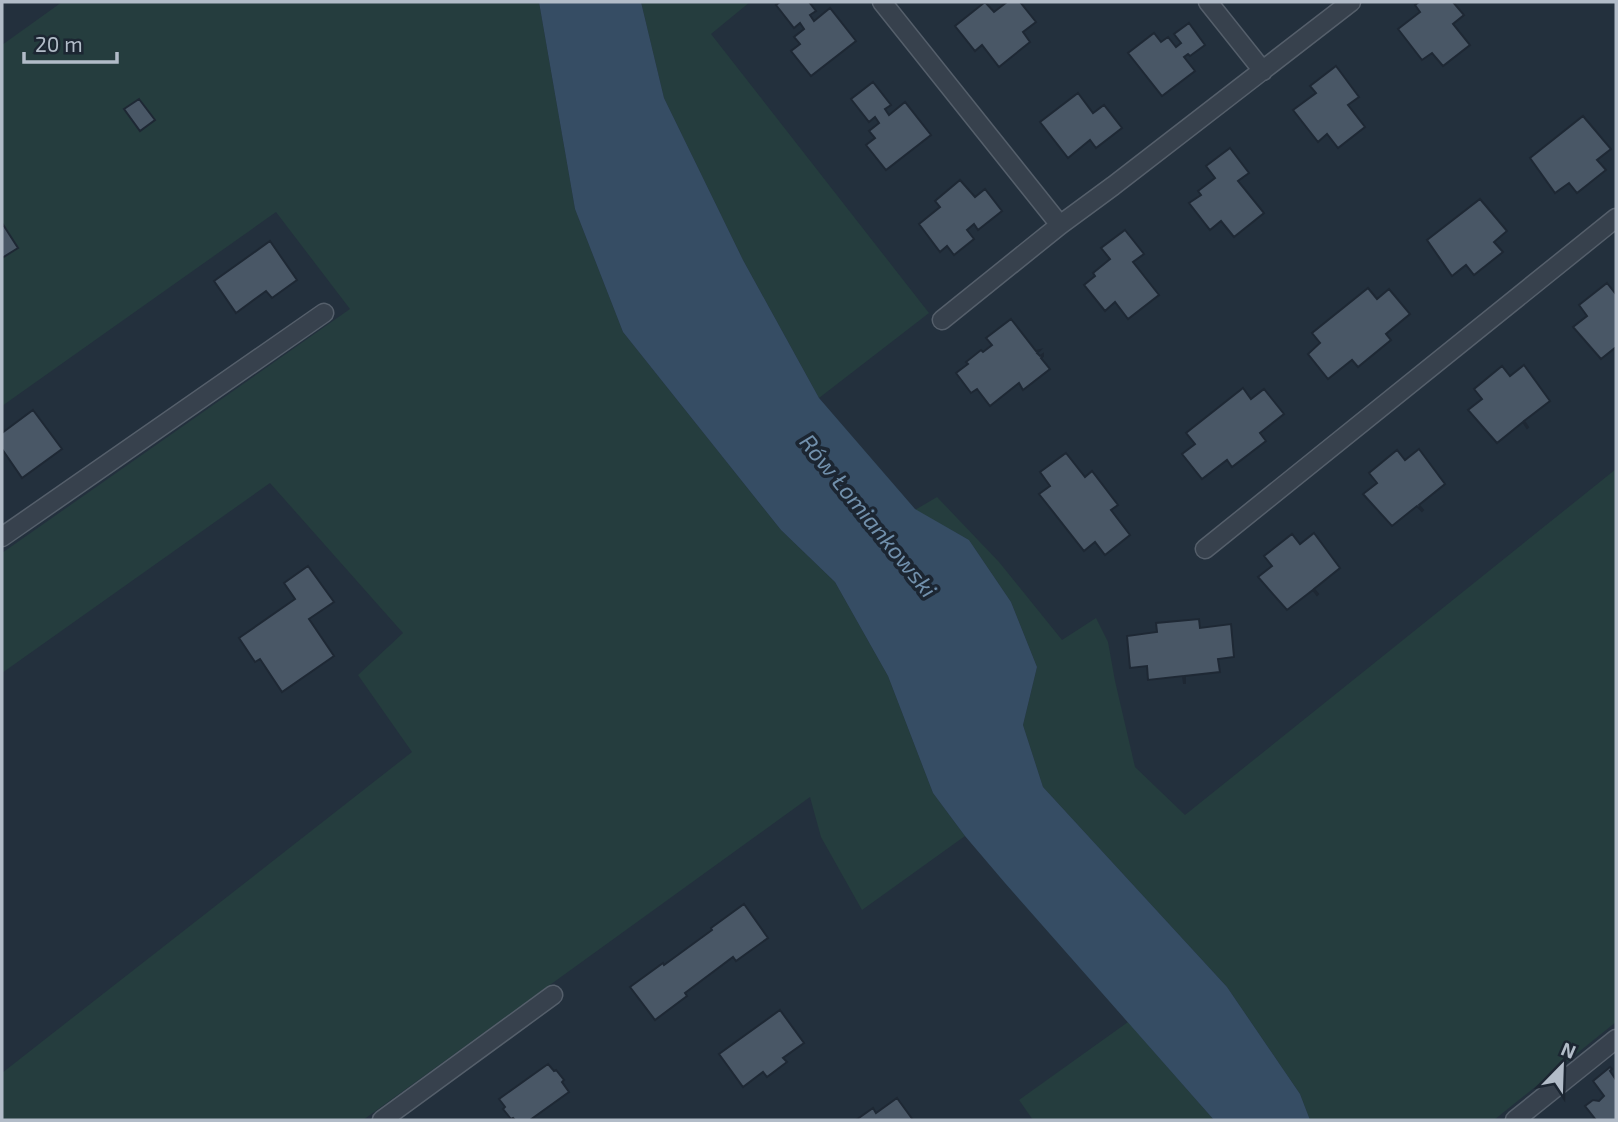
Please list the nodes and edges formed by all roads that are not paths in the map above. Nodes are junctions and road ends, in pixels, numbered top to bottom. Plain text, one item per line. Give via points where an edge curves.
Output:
1 (882, 2) edge
2 (1208, 2) edge
3 (1351, 2) edge
4 (1263, 71) junction
5 (1616, 218) edge
6 (1060, 225) junction
7 (324, 313) dead end
8 (942, 320) dead end
9 (2, 537) edge
10 (1205, 549) dead end
11 (553, 995) dead end
12 (1616, 1039) edge
13 (382, 1120) edge
14 (1515, 1120) edge

1 - 6 lane
2 - 4 lane
3 - 4 lane
4 - 6 lane
5 - 10 lane
6 - 8 lane
7 - 9 lane
11 - 13 lane
12 - 14 lane

